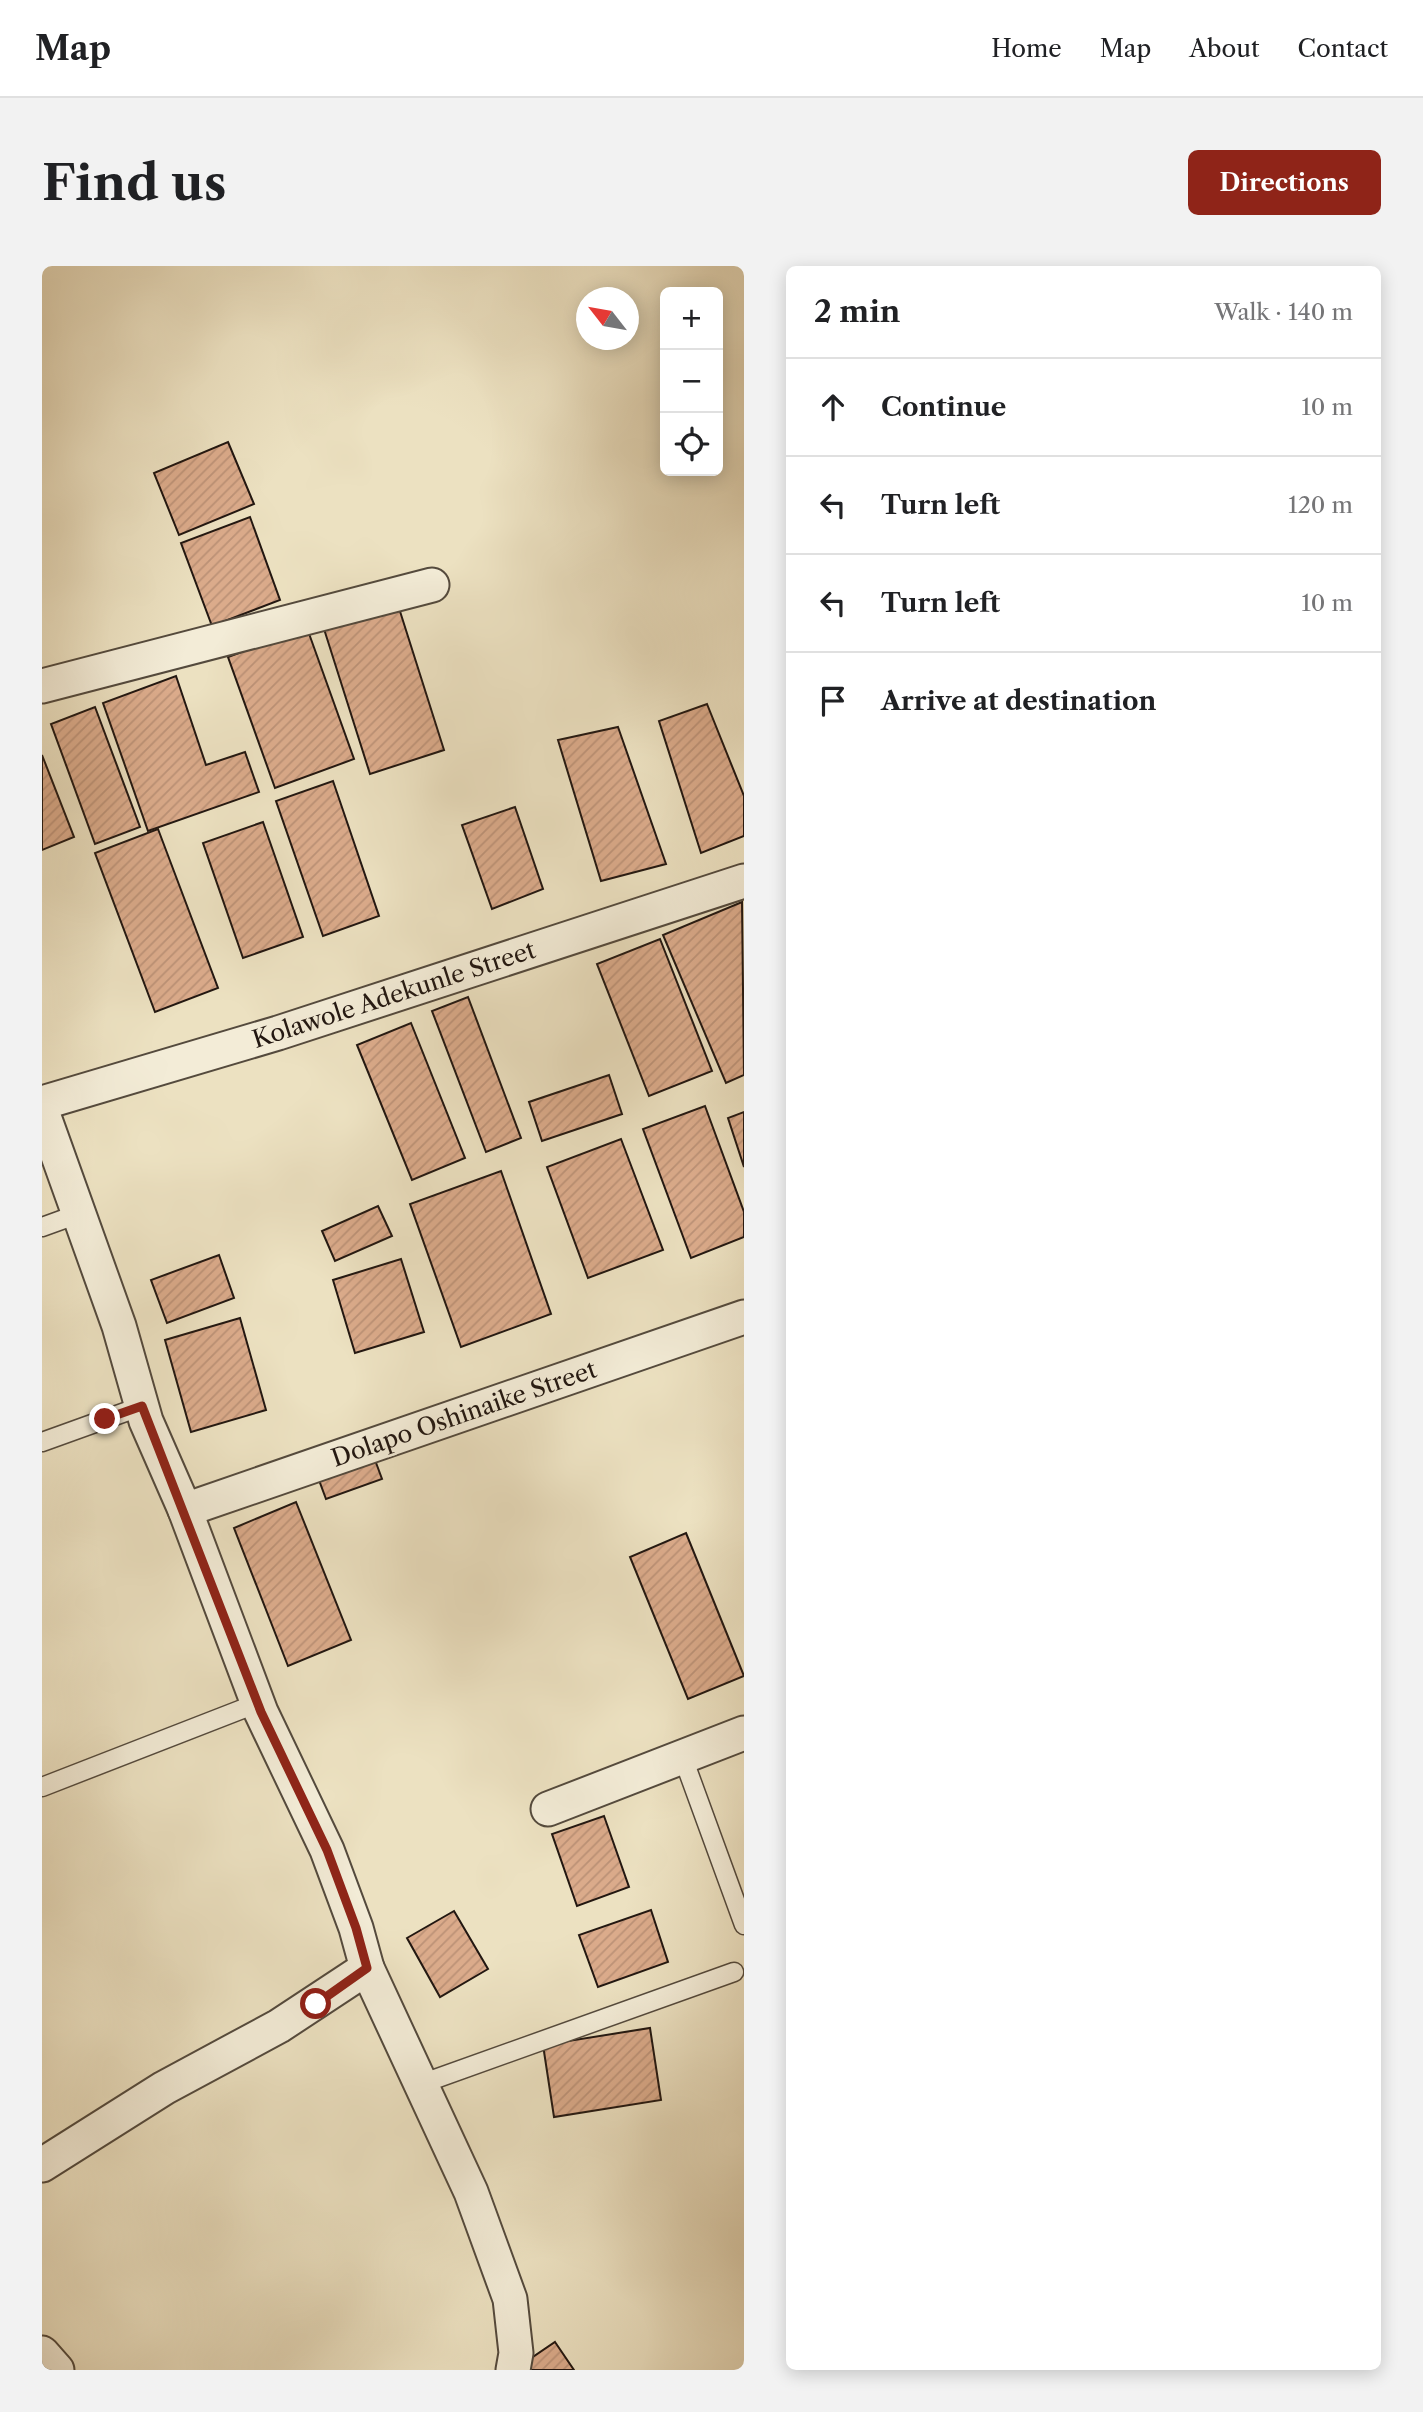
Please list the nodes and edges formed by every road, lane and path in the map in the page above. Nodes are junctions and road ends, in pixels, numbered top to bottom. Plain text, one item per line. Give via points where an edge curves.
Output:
1 (432, 585) dead end
2 (42, 686) edge
3 (744, 881) edge
4 (42, 1103) edge
5 (42, 1111) edge
6 (78, 1213) junction
7 (42, 1227) edge
8 (744, 1317) edge
9 (142, 1406) junction
10 (42, 1442) edge
11 (185, 1510) junction
12 (258, 1703) junction
13 (744, 1733) edge
14 (682, 1755) junction
15 (42, 1787) edge
16 (548, 1809) dead end
17 (744, 1925) edge
18 (367, 1968) junction
19 (734, 1972) dead end
20 (421, 2084) junction
21 (42, 2165) edge
22 (42, 2353) edge
23 (57, 2370) edge
24 (513, 2370) edge

1 - 2 street
3 - 4 street, Kolawole Adekunle Street via 278,1033
5 - 6 street
6 - 7 lane
6 - 9 street
8 - 11 street, Dolapo Oshinaike Street
9 - 10 lane
9 - 11 street
11 - 12 street
12 - 15 lane
12 - 18 street via 327,1850
13 - 14 street
14 - 16 street
14 - 17 lane
18 - 20 street
18 - 21 street via 279,2026 164,2088
19 - 20 lane
20 - 24 street via 471,2192 510,2299 516,2353
22 - 23 street

